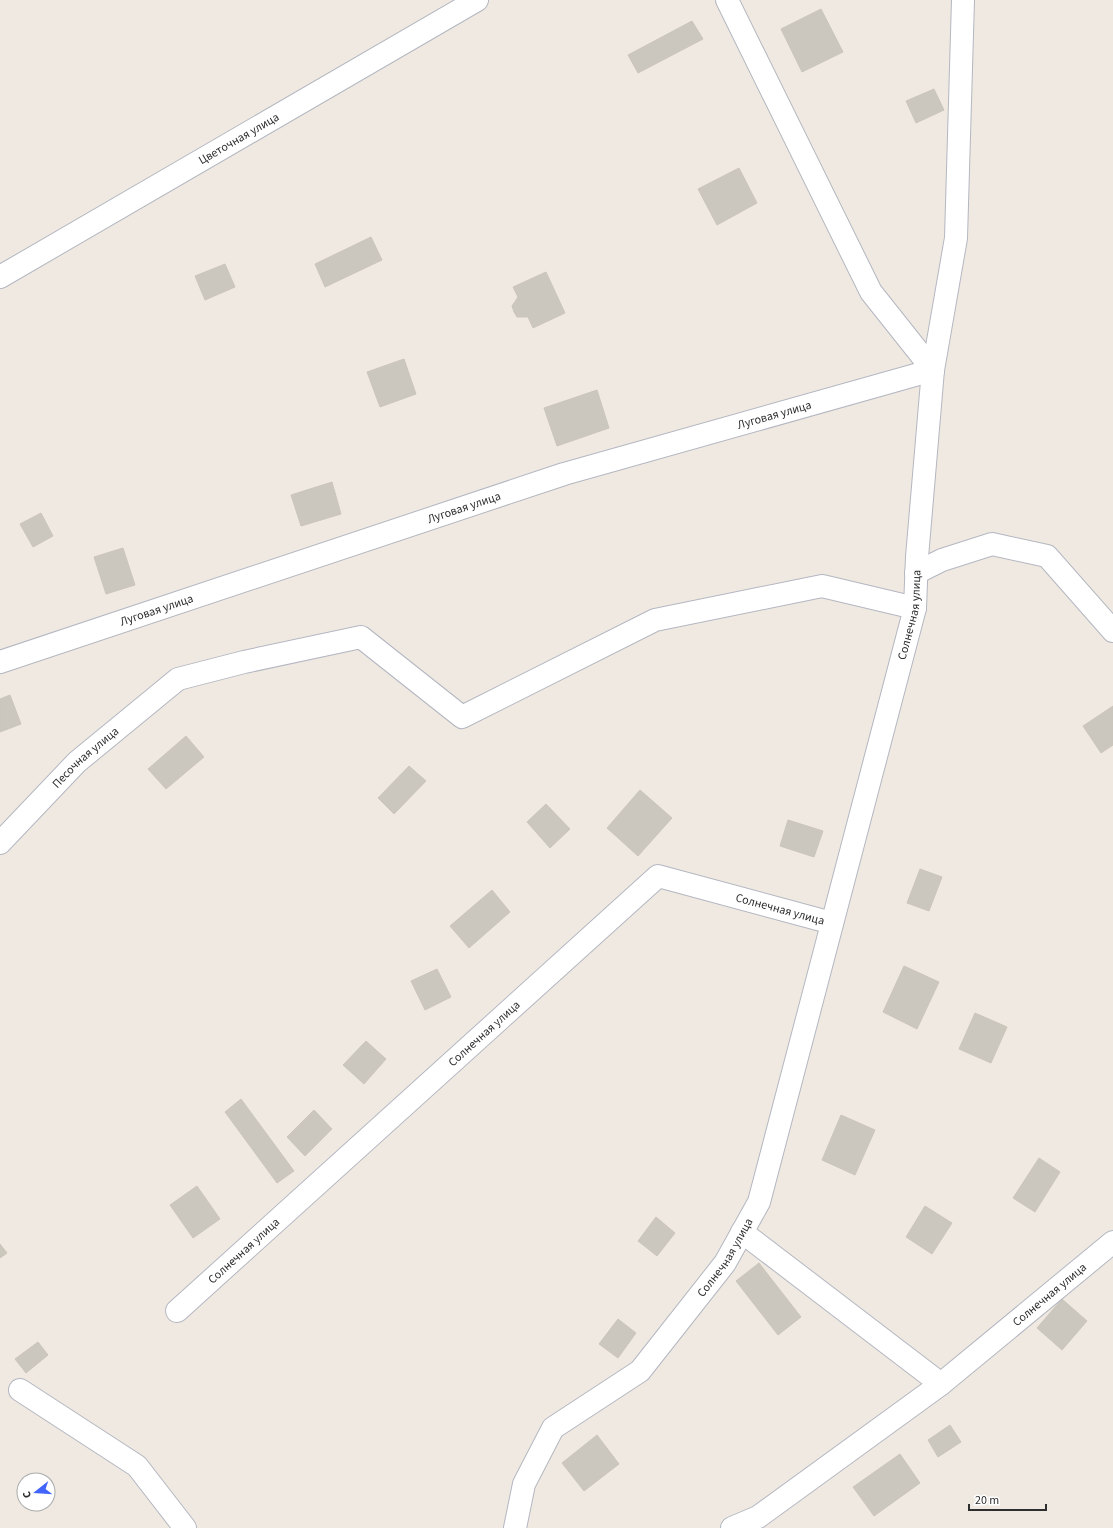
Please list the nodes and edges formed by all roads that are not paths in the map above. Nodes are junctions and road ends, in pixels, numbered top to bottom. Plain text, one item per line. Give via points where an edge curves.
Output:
1 (476, 0) edge
2 (728, 0) edge
3 (963, 0) edge
4 (0, 276) edge
5 (933, 370) junction
6 (916, 573) junction
7 (915, 608) junction
8 (1113, 631) edge
9 (0, 662) edge
10 (0, 843) edge
11 (832, 922) junction
12 (742, 1232) junction
13 (1113, 1242) edge
14 (177, 1311) dead end
15 (941, 1384) junction
16 (20, 1390) dead end
17 (185, 1528) edge
18 (515, 1528) edge
19 (732, 1528) edge

1 - 4 street, Цветочная улица
2 - 5 street via 872,292
3 - 5 street, Солнечная улица via 956,238
5 - 6 street, Солнечная улица
5 - 9 street, Луговая улица via 564,474
6 - 7 street, Солнечная улица
6 - 8 street via 942,560 992,544 1047,556
7 - 10 street, Песочная улица via 822,586 655,620 462,717 361,637 244,662 178,679 77,762
7 - 11 street, Солнечная улица
11 - 12 street, Солнечная улица via 759,1202
11 - 14 street, Солнечная улица via 658,876
12 - 15 street
12 - 18 street, Солнечная улица via 725,1263 640,1371 553,1428 524,1484
13 - 15 street, Солнечная улица
15 - 19 street, Солнечная улица via 758,1517
16 - 17 street via 137,1466

